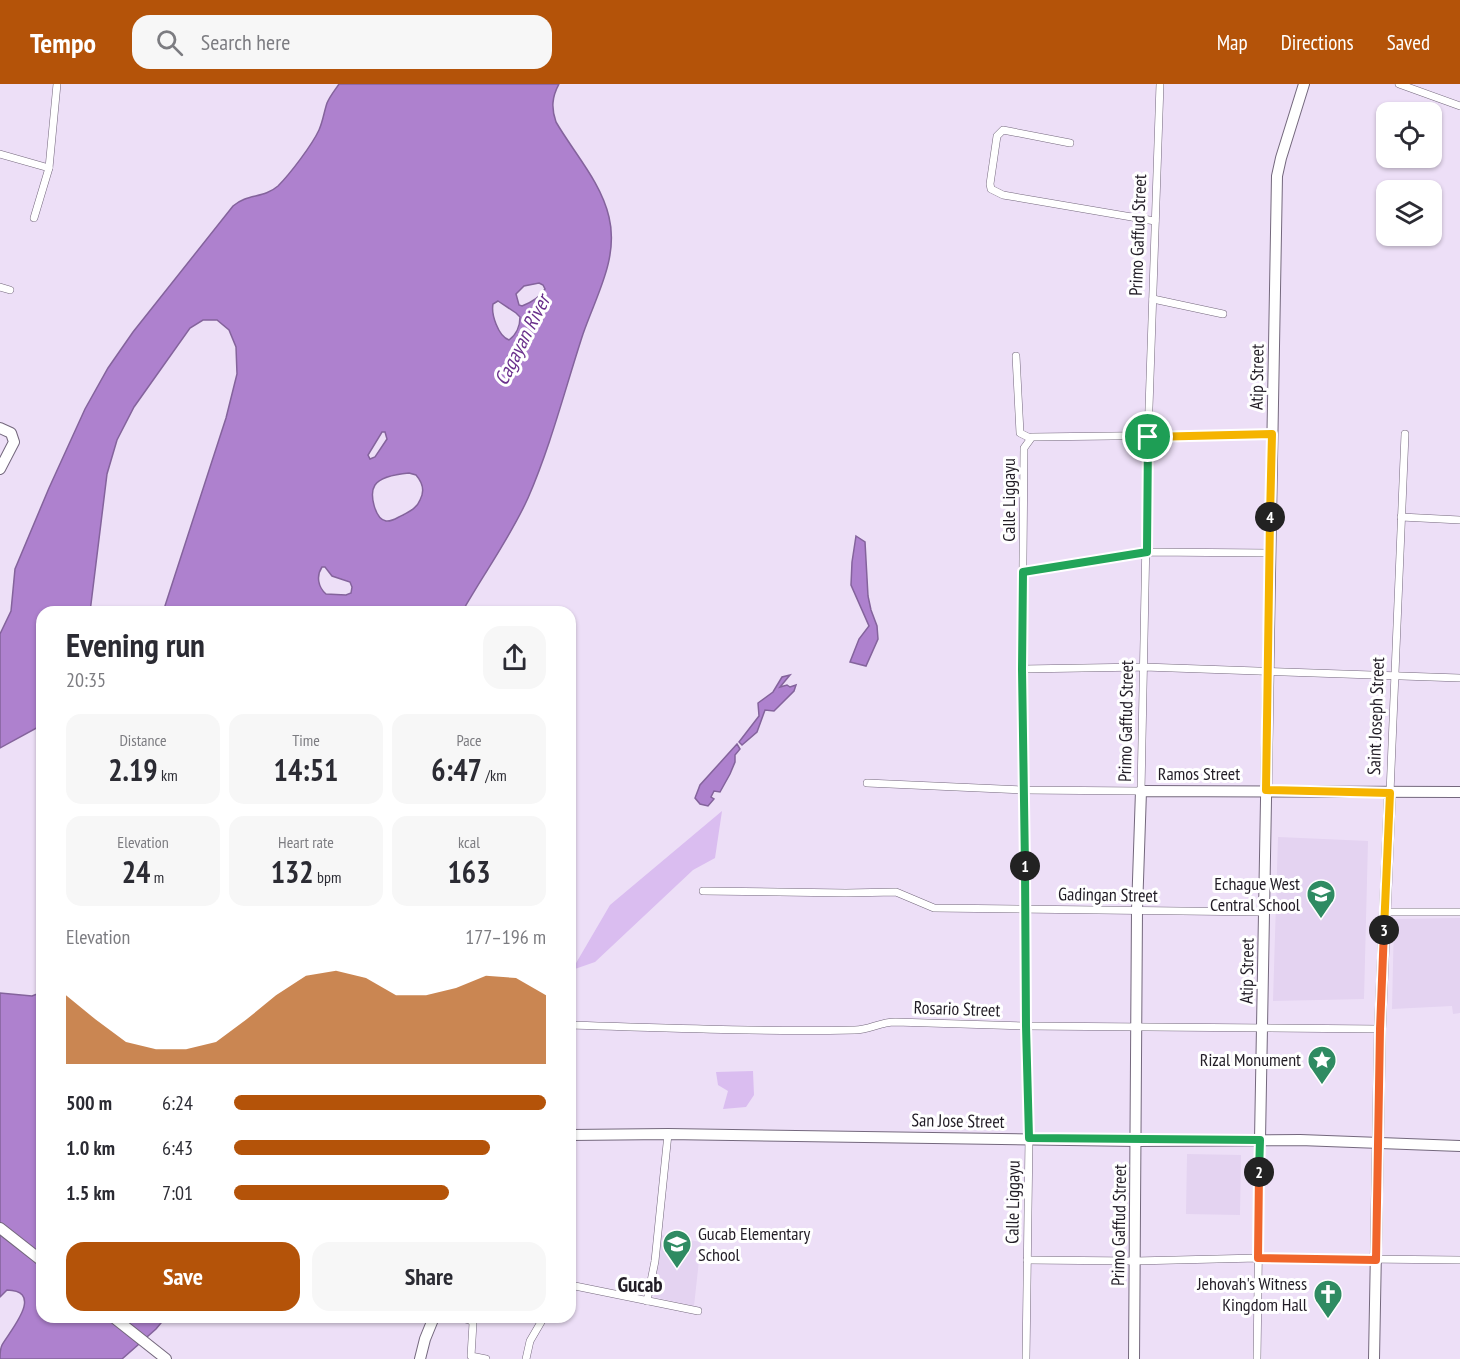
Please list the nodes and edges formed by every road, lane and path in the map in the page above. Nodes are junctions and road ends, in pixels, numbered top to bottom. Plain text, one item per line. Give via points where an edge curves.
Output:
1 (57, 84) edge
2 (1160, 84) edge
3 (1304, 84) edge
4 (1399, 84) edge
5 (1460, 106) edge
6 (1070, 143) dead end
7 (0, 154) edge
8 (49, 168) junction
9 (34, 218) dead end
10 (1155, 221) junction
11 (0, 287) edge
12 (10, 290) dead end
13 (1153, 299) junction
14 (1223, 314) dead end
15 (1016, 356) dead end
16 (0, 428) edge
17 (1272, 434) junction
18 (1405, 434) dead end
19 (1148, 437) junction
20 (1031, 438) junction
21 (0, 469) edge
22 (1401, 517) junction
23 (1460, 520) edge
24 (1147, 552) junction
25 (1270, 553) junction
26 (1023, 572) junction
27 (1144, 667) junction
28 (1022, 669) junction
29 (1268, 670) junction
30 (1395, 674) junction
31 (1460, 678) edge
32 (867, 783) dead end
33 (1023, 790) junction
34 (1266, 790) junction
35 (1141, 791) junction
36 (1460, 792) edge
37 (1390, 793) junction
38 (703, 891) dead end
39 (1026, 909) junction
40 (1137, 910) junction
41 (1264, 912) junction
42 (1385, 912) junction
43 (1460, 912) edge
44 (576, 1025) edge
45 (1026, 1026) junction
46 (1136, 1026) junction
47 (1262, 1027) junction
48 (1380, 1029) junction
49 (576, 1134) edge
50 (668, 1134) junction
51 (1029, 1138) junction
52 (1137, 1140) junction
53 (1260, 1140) junction
54 (1378, 1144) junction
55 (1460, 1146) edge
56 (0, 1228) edge
57 (36, 1256) edge
58 (1258, 1258) junction
59 (1027, 1260) junction
60 (1376, 1260) junction
61 (1460, 1260) edge
62 (1135, 1261) junction
63 (576, 1286) edge
64 (647, 1301) junction
65 (698, 1311) dead end
66 (120, 1323) edge
67 (432, 1323) edge
68 (473, 1323) edge
69 (540, 1323) edge
70 (163, 1357) edge
71 (420, 1359) edge
72 (486, 1359) edge
73 (526, 1359) edge
74 (1026, 1359) edge
75 (1134, 1359) edge
76 (1257, 1359) edge
77 (1374, 1359) edge

1 - 8 street
2 - 10 street, Primo Gaffud Street
3 - 17 main road, Atip Street via 1278,176
4 - 5 street
6 - 10 street via 1003,129 997,136 991,189 1003,195
7 - 8 street
8 - 9 street
10 - 13 street, Primo Gaffud Street
11 - 12 street
13 - 14 street
13 - 19 street, Primo Gaffud Street
15 - 20 street via 1020,433
16 - 21 main road via 14,437
17 - 19 street
17 - 25 main road, Atip Street
18 - 22 street, Saint Joseph Street
19 - 20 street
19 - 24 street, Primo Gaffud Street
20 - 26 street, Calle Liggayu via 1024,448
22 - 23 street
22 - 30 street, Saint Joseph Street
24 - 25 street
24 - 26 street
24 - 27 street, Primo Gaffud Street
25 - 29 main road, Atip Street
26 - 28 street, Calle Liggayu
27 - 28 street
27 - 29 street
27 - 35 street, Primo Gaffud Street
28 - 33 street, Calle Liggayu
29 - 30 street
29 - 34 main road, Atip Street
30 - 31 street
30 - 37 street, Saint Joseph Street
32 - 33 street, Ramos Street
33 - 35 street, Ramos Street
33 - 39 street, Calle Liggayu
34 - 35 main road, Ramos Street
34 - 37 main road, Ramos Street
34 - 41 main road, Atip Street
35 - 40 main road, Primo Gaffud Street
36 - 37 main road, Ramos Street
37 - 42 main road, Saint Joseph Street
38 - 39 street, Gadingan Street via 896,892 934,908
39 - 40 street, Gadingan Street
39 - 45 street, Calle Liggayu
40 - 41 street, Gadingan Street
40 - 46 main road, Primo Gaffud Street
41 - 47 main road, Atip Street
42 - 43 street
42 - 48 main road, Saint Joseph Street
44 - 45 street, Rosario Street via 852,1030 885,1022
45 - 46 street, Rosario Street
45 - 51 street, Calle Liggayu
46 - 47 street, Rosario Street
46 - 52 main road, Primo Gaffud Street
47 - 48 street, Rosario Street
47 - 53 main road, Atip Street
48 - 54 main road, Saint Joseph Street
49 - 50 main road, San Jose Street
50 - 51 main road, San Jose Street
50 - 64 street
51 - 52 main road, San Jose Street
51 - 59 street, Calle Liggayu
52 - 53 main road, San Jose Street
52 - 62 main road, Primo Gaffud Street
53 - 54 main road, San Jose Street
53 - 58 street, Atip Street
54 - 55 main road, San Jose Street
54 - 60 main road, Saint Joseph Street
56 - 57 main road
58 - 60 street
58 - 62 street
58 - 76 street, Atip Street
59 - 62 street
59 - 74 street, Calle Liggayu
60 - 61 street
60 - 77 main road, Saint Joseph Street
62 - 75 main road, Primo Gaffud Street
63 - 64 street
64 - 65 street
66 - 70 main road
67 - 71 main road
68 - 72 street via 471,1356
69 - 73 street via 530,1341

